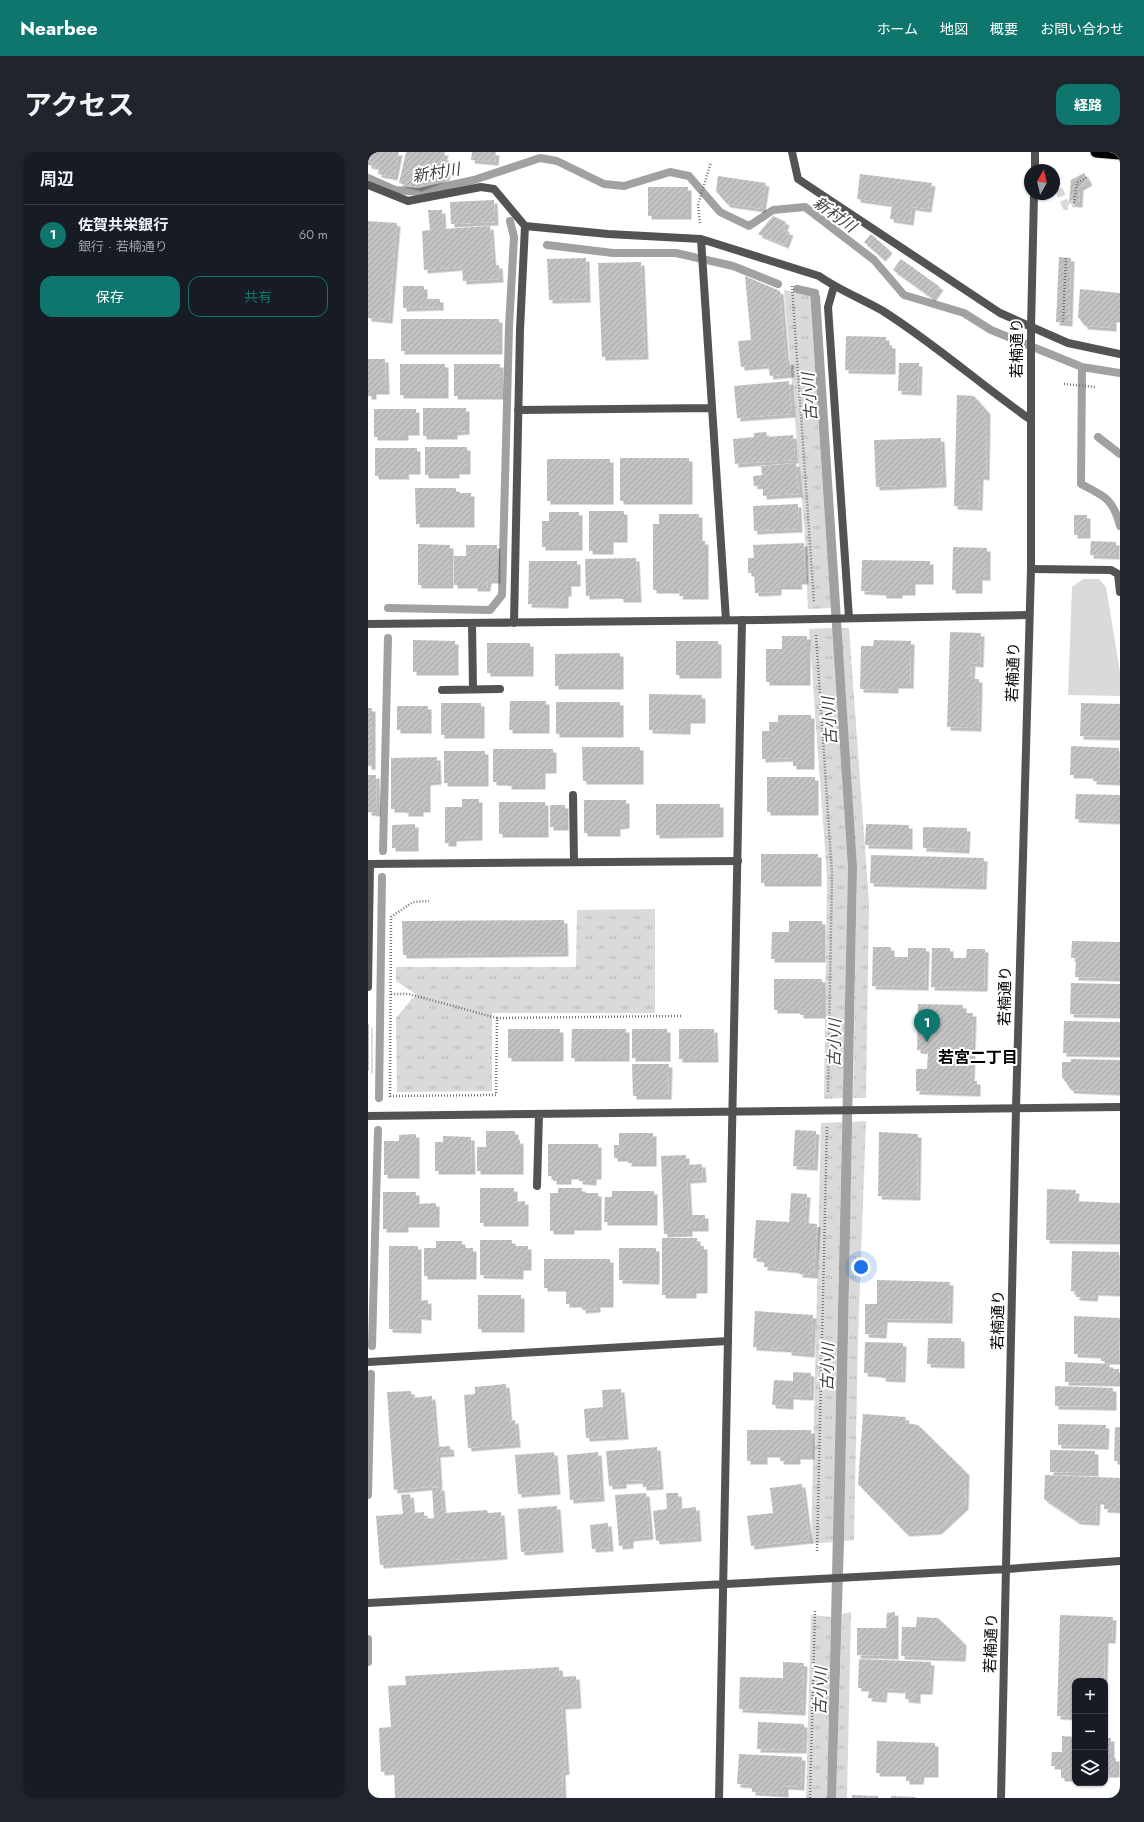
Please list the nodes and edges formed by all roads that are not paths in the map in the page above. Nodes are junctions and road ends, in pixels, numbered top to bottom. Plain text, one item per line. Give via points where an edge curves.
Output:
1 (792, 152) edge
2 (1035, 152) edge
3 (1096, 152) edge
4 (1120, 154) edge
5 (1034, 164) edge
6 (368, 185) edge
7 (1034, 200) edge
8 (525, 226) junction
9 (701, 239) junction
10 (834, 286) junction
11 (1031, 328) junction
12 (1120, 354) edge
13 (712, 408) junction
14 (518, 410) junction
15 (1031, 420) junction
16 (1031, 569) junction
17 (1120, 592) edge
18 (1029, 615) junction
19 (849, 618) junction
20 (726, 620) junction
21 (742, 620) junction
22 (514, 622) junction
23 (472, 623) junction
24 (368, 624) edge
25 (473, 689) junction
26 (500, 689) dead end
27 (442, 690) dead end
28 (573, 795) dead end
29 (738, 861) junction
30 (574, 862) junction
31 (369, 864) edge
32 (368, 987) edge
33 (1120, 1107) edge
34 (1016, 1108) junction
35 (733, 1111) junction
36 (539, 1114) junction
37 (368, 1116) edge
38 (537, 1186) dead end
39 (728, 1341) junction
40 (368, 1362) edge
41 (1120, 1561) edge
42 (1007, 1569) junction
43 (724, 1584) junction
44 (368, 1603) edge
45 (719, 1798) edge
46 (1001, 1798) edge

1 - 11 street via 798,180 1000,313
2 - 5 street
3 - 4 highway
6 - 8 street via 408,201 481,187 494,189
7 - 11 street, 若楠通り
8 - 9 street
8 - 14 street
9 - 10 street via 819,276
9 - 13 street
10 - 15 street via 882,311 955,361
10 - 19 street via 828,307
11 - 12 street via 1068,343
11 - 15 street, 若楠通り
13 - 14 street
13 - 20 street
14 - 22 street
15 - 16 street, 若楠通り
16 - 17 street via 1111,570 1118,574
16 - 18 street, 若楠通り
18 - 19 street
18 - 34 street, 若楠通り
19 - 21 street
20 - 21 street
20 - 22 street
21 - 29 street
22 - 23 street
23 - 24 street
23 - 25 street
25 - 26 street
25 - 27 street
28 - 30 street
29 - 30 street
29 - 35 street
30 - 31 street
31 - 32 street
33 - 34 street
34 - 35 street
34 - 42 street, 若楠通り
35 - 36 street
35 - 39 street
36 - 37 street
36 - 38 street
39 - 40 street
39 - 43 street
41 - 42 street
42 - 43 street
42 - 46 street, 若楠通り
43 - 44 street
43 - 45 street

